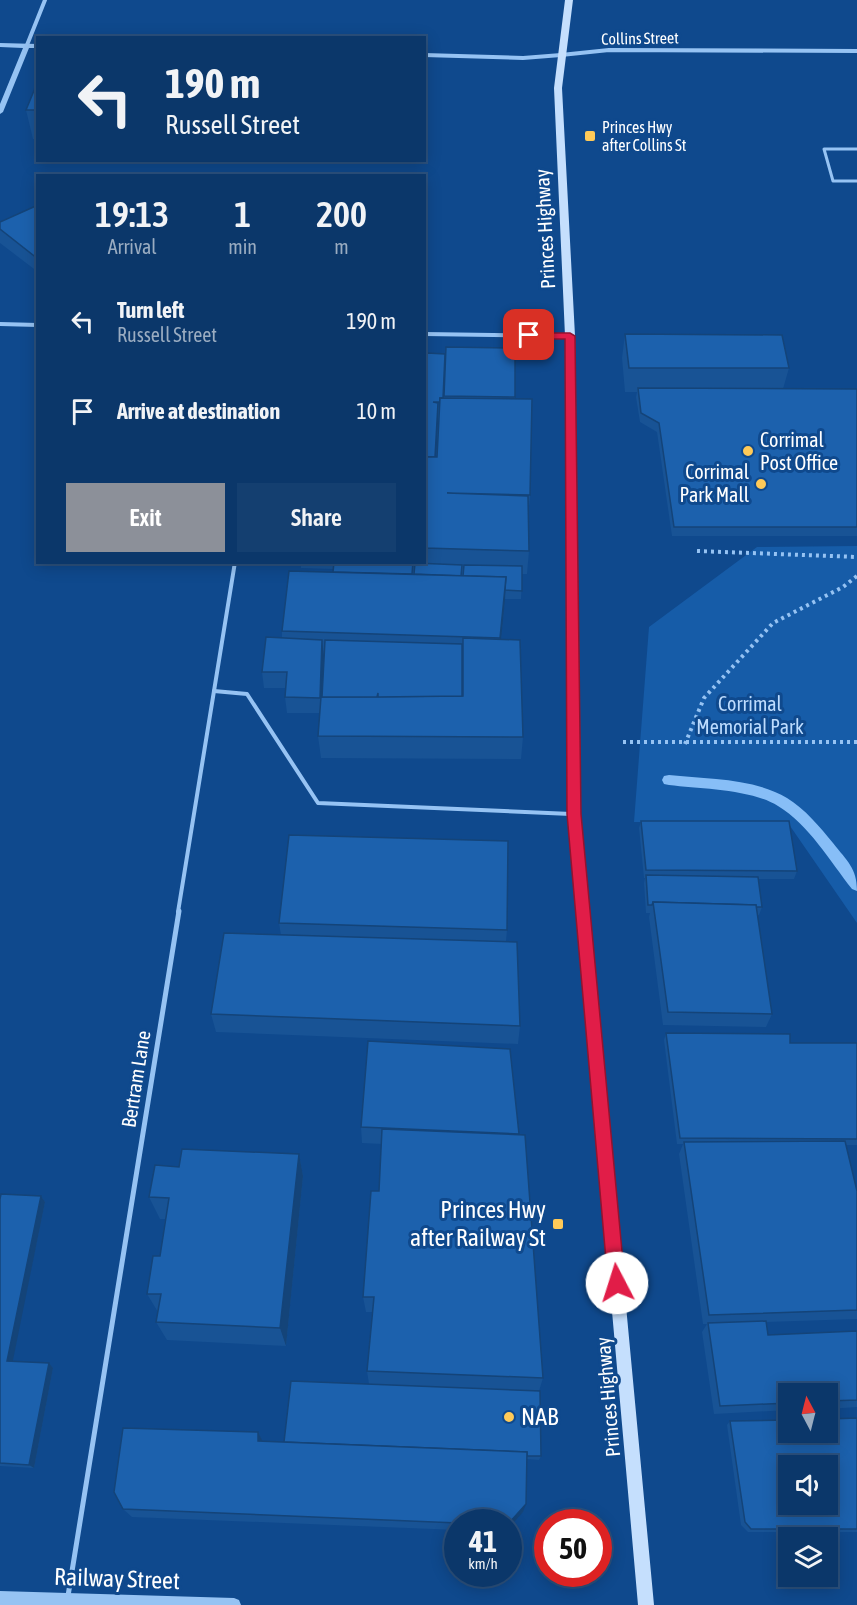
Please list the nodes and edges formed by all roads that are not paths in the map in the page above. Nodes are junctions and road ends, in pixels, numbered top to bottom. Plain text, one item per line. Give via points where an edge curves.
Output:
1 (45, 0) edge
2 (569, 0) edge
3 (0, 45) edge
4 (27, 45) junction
5 (36, 46) edge
6 (857, 51) edge
7 (426, 55) edge
8 (561, 55) junction
9 (0, 112) edge
10 (857, 149) edge
11 (857, 181) edge
12 (0, 324) edge
13 (36, 325) edge
14 (426, 333) edge
15 (570, 336) junction
16 (235, 564) edge
17 (214, 691) junction
18 (574, 814) junction
19 (0, 1598) edge
20 (67, 1601) junction
21 (234, 1605) edge
22 (646, 1605) edge

1 - 4 street
2 - 8 main road, Princes Highway
3 - 4 street
4 - 5 street
4 - 9 street
6 - 8 street, Collins Street via 609,50
7 - 8 street, Collins Street
8 - 15 main road, Princes Highway via 558,88
10 - 11 lane via 824,149 833,181
12 - 13 street
14 - 15 street
15 - 18 main road, Princes Highway
16 - 17 lane, Bertram Lane
17 - 18 lane via 247,694 318,803
17 - 20 lane, Bertram Lane
18 - 22 main road, Princes Highway
19 - 20 street, Railway Street
20 - 21 street, Railway Street

